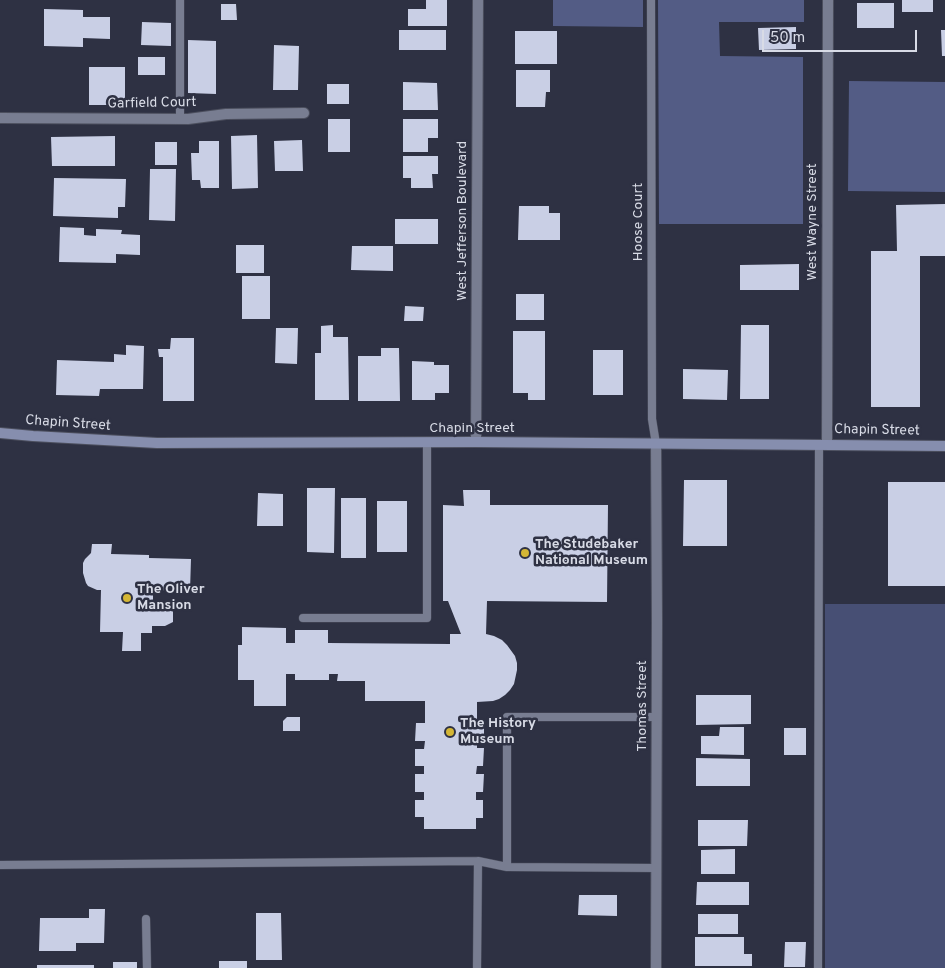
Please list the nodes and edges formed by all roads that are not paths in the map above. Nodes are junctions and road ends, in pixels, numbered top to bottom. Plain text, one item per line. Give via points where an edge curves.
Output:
1 (180, 0) edge
2 (478, 0) edge
3 (652, 0) edge
4 (828, 0) edge
5 (304, 113) dead end
6 (0, 118) edge
7 (180, 119) junction
8 (0, 433) edge
9 (427, 442) junction
10 (476, 442) junction
11 (656, 444) junction
12 (823, 444) junction
13 (945, 446) edge
14 (303, 618) dead end
15 (657, 717) junction
16 (478, 862) junction
17 (0, 865) edge
18 (506, 867) junction
19 (656, 868) junction
20 (146, 920) dead end
21 (146, 968) edge
22 (477, 968) edge
23 (656, 968) edge
24 (818, 968) edge

1 - 7 lane
2 - 10 street, West Jefferson Boulevard
3 - 11 lane, Hoose Court via 652,419
4 - 12 street, West Wayne Street
5 - 7 street, Garfield Court via 226,114
6 - 7 street, Garfield Court
8 - 9 main road, Chapin Street via 157,443
9 - 10 main road, Chapin Street
9 - 14 lane via 427,618
10 - 11 main road, Chapin Street
11 - 12 main road, Chapin Street
11 - 15 street, Thomas Street
12 - 13 main road, Chapin Street
12 - 24 lane
15 - 18 lane via 507,717
15 - 19 street, Thomas Street
16 - 17 lane
16 - 18 lane
16 - 22 lane
18 - 19 lane
19 - 23 street, Thomas Street
20 - 21 lane

